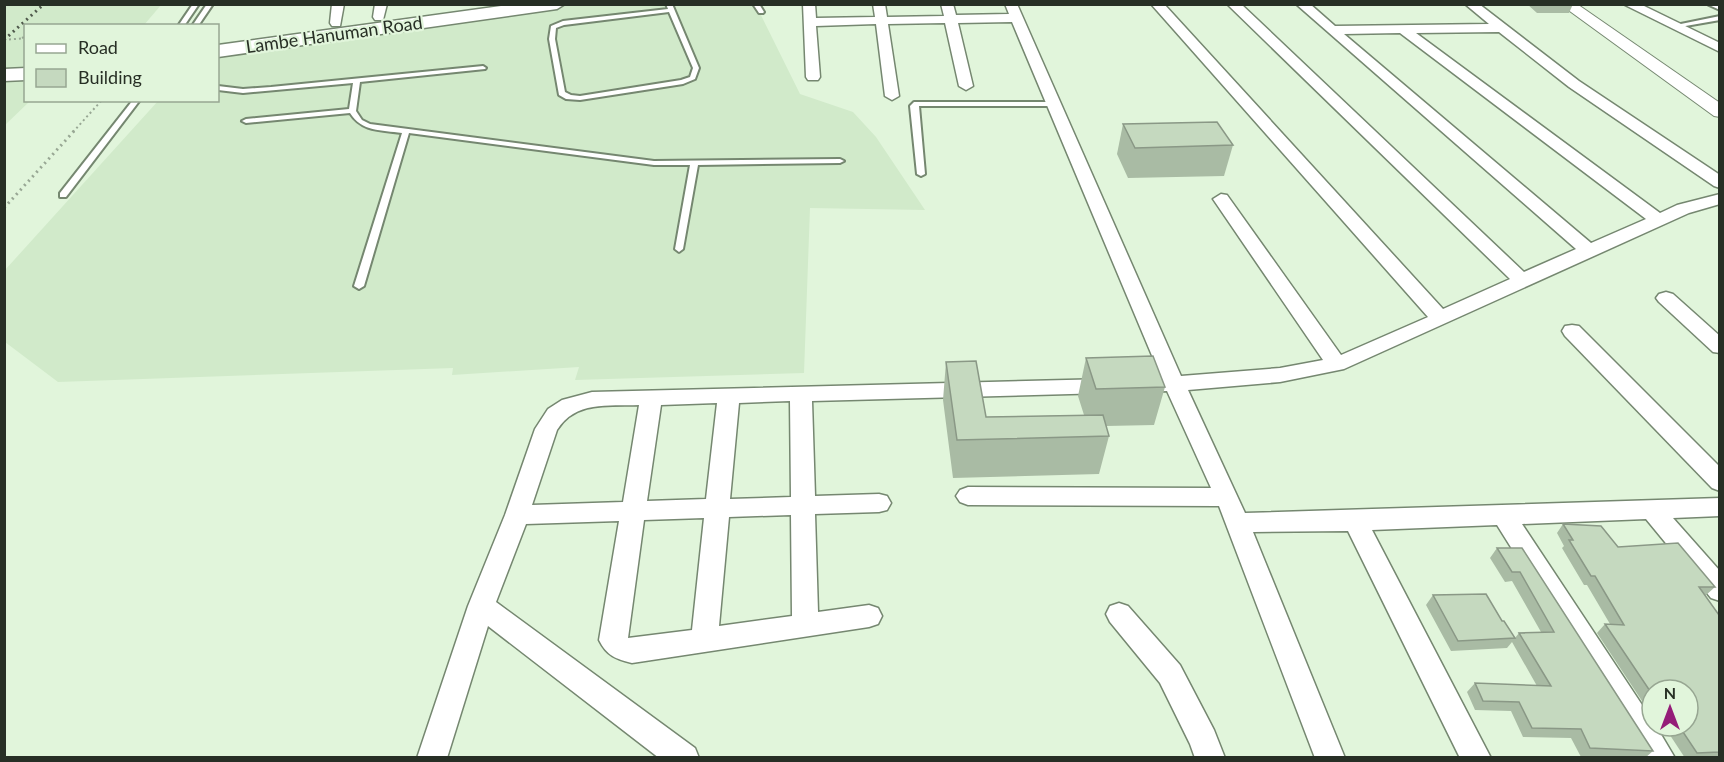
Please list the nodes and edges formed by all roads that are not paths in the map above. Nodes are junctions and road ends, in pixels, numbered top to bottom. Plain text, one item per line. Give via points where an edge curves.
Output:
1 (196, 4) edge
2 (217, 4) edge
3 (338, 4) edge
4 (480, 4) edge
5 (557, 4) edge
6 (756, 4) edge
7 (809, 4) edge
8 (879, 4) edge
9 (947, 4) edge
10 (1157, 4) edge
11 (1233, 4) edge
12 (1302, 4) edge
13 (1471, 4) edge
14 (1567, 4) edge
15 (1589, 4) edge
16 (1629, 4) edge
17 (1712, 4) edge
18 (209, 6) edge
19 (670, 7) edge
20 (1719, 8) edge
21 (380, 11) edge
22 (1014, 11) edge
23 (761, 12) dead end
24 (1719, 18) edge
25 (951, 19) junction
26 (881, 20) junction
27 (809, 22) junction
28 (336, 23) junction
29 (182, 24) edge
30 (196, 24) edge
31 (1674, 26) junction
32 (1499, 28) junction
33 (1403, 29) junction
34 (1332, 30) junction
35 (219, 38) edge
36 (1719, 48) edge
37 (219, 51) edge
38 (24, 66) edge
39 (4, 67) edge
40 (483, 68) dead end
41 (24, 74) edge
42 (4, 75) edge
43 (813, 77) dead end
44 (357, 81) junction
45 (966, 86) dead end
46 (219, 88) edge
47 (1719, 95) edge
48 (892, 96) dead end
49 (135, 102) edge
50 (1055, 104) junction
51 (352, 111) junction
52 (1719, 112) edge
53 (246, 121) dead end
54 (406, 131) junction
55 (840, 161) dead end
56 (694, 165) junction
57 (921, 174) dead end
58 (1719, 183) edge
59 (63, 195) dead end
60 (1221, 199) dead end
61 (1719, 199) edge
62 (1659, 220) junction
63 (679, 249) dead end
64 (1589, 251) junction
65 (1522, 280) junction
66 (359, 285) dead end
67 (1666, 298) dead end
68 (1442, 319) junction
69 (1572, 331) dead end
70 (1719, 347) edge
71 (1337, 364) junction
72 (1174, 384) junction
73 (801, 393) junction
74 (729, 395) junction
75 (651, 397) junction
76 (1719, 482) edge
77 (968, 496) dead end
78 (1227, 497) junction
79 (879, 503) dead end
80 (803, 505) junction
81 (1719, 507) edge
82 (718, 508) junction
83 (1653, 510) junction
84 (633, 511) junction
85 (518, 515) junction
86 (1503, 515) junction
87 (1355, 521) junction
88 (1237, 523) junction
89 (1719, 590) edge
90 (480, 606) junction
91 (1119, 614) dead end
92 (869, 616) dead end
93 (805, 624) junction
94 (705, 640) junction
95 (432, 758) edge
96 (684, 758) edge
97 (1210, 758) edge
98 (1330, 758) edge
99 (1476, 758) edge
100 (1660, 758) edge

1 - 29 lane
2 - 18 lane
3 - 28 street
4 - 21 main road, Lambe Hanuman Road
5 - 37 main road, Lambe Hanuman Road
6 - 23 lane
7 - 27 street
8 - 26 street
9 - 25 street
10 - 68 street
11 - 65 street
12 - 34 street
13 - 32 street
14 - 52 street
15 - 47 street
16 - 31 street
17 - 20 lane
18 - 30 lane
19 - 19 lane via 696,68 693,78 580,98 562,93 552,39 554,27
21 - 28 main road, Lambe Hanuman Road
22 - 25 street
22 - 50 street
24 - 31 lane
25 - 26 street
25 - 45 street
26 - 27 street
26 - 48 street
27 - 43 street
28 - 35 main road, Lambe Hanuman Road
31 - 36 street
32 - 33 street
32 - 58 street
33 - 34 street
33 - 62 street
34 - 64 street
38 - 39 main road
40 - 44 lane
41 - 42 main road
44 - 46 lane via 243,91
44 - 51 lane
49 - 59 lane
50 - 57 lane via 917,104 914,106
50 - 72 street
51 - 53 lane
51 - 54 lane via 359,122 369,126
54 - 56 lane via 654,164
54 - 66 lane
55 - 56 lane
56 - 63 lane
60 - 71 street
61 - 62 street
62 - 64 street
64 - 65 street
65 - 68 street
67 - 70 street
68 - 71 street
69 - 76 street
71 - 72 street via 1280,375
72 - 73 street
72 - 78 street
73 - 74 street
73 - 80 street
74 - 75 street
74 - 82 street
75 - 84 street
75 - 85 street via 592,399 556,414 546,429
77 - 78 street
78 - 88 street
79 - 80 street
80 - 82 street
80 - 93 street
81 - 83 street
82 - 84 street
82 - 94 street
83 - 86 street
83 - 89 street
84 - 85 street
84 - 94 street via 613,640 620,648 632,651
85 - 90 street
86 - 87 street
86 - 100 street
87 - 88 street
87 - 99 street
88 - 98 street
90 - 95 street
90 - 96 street
91 - 97 street via 1170,674
92 - 93 street
93 - 94 street

